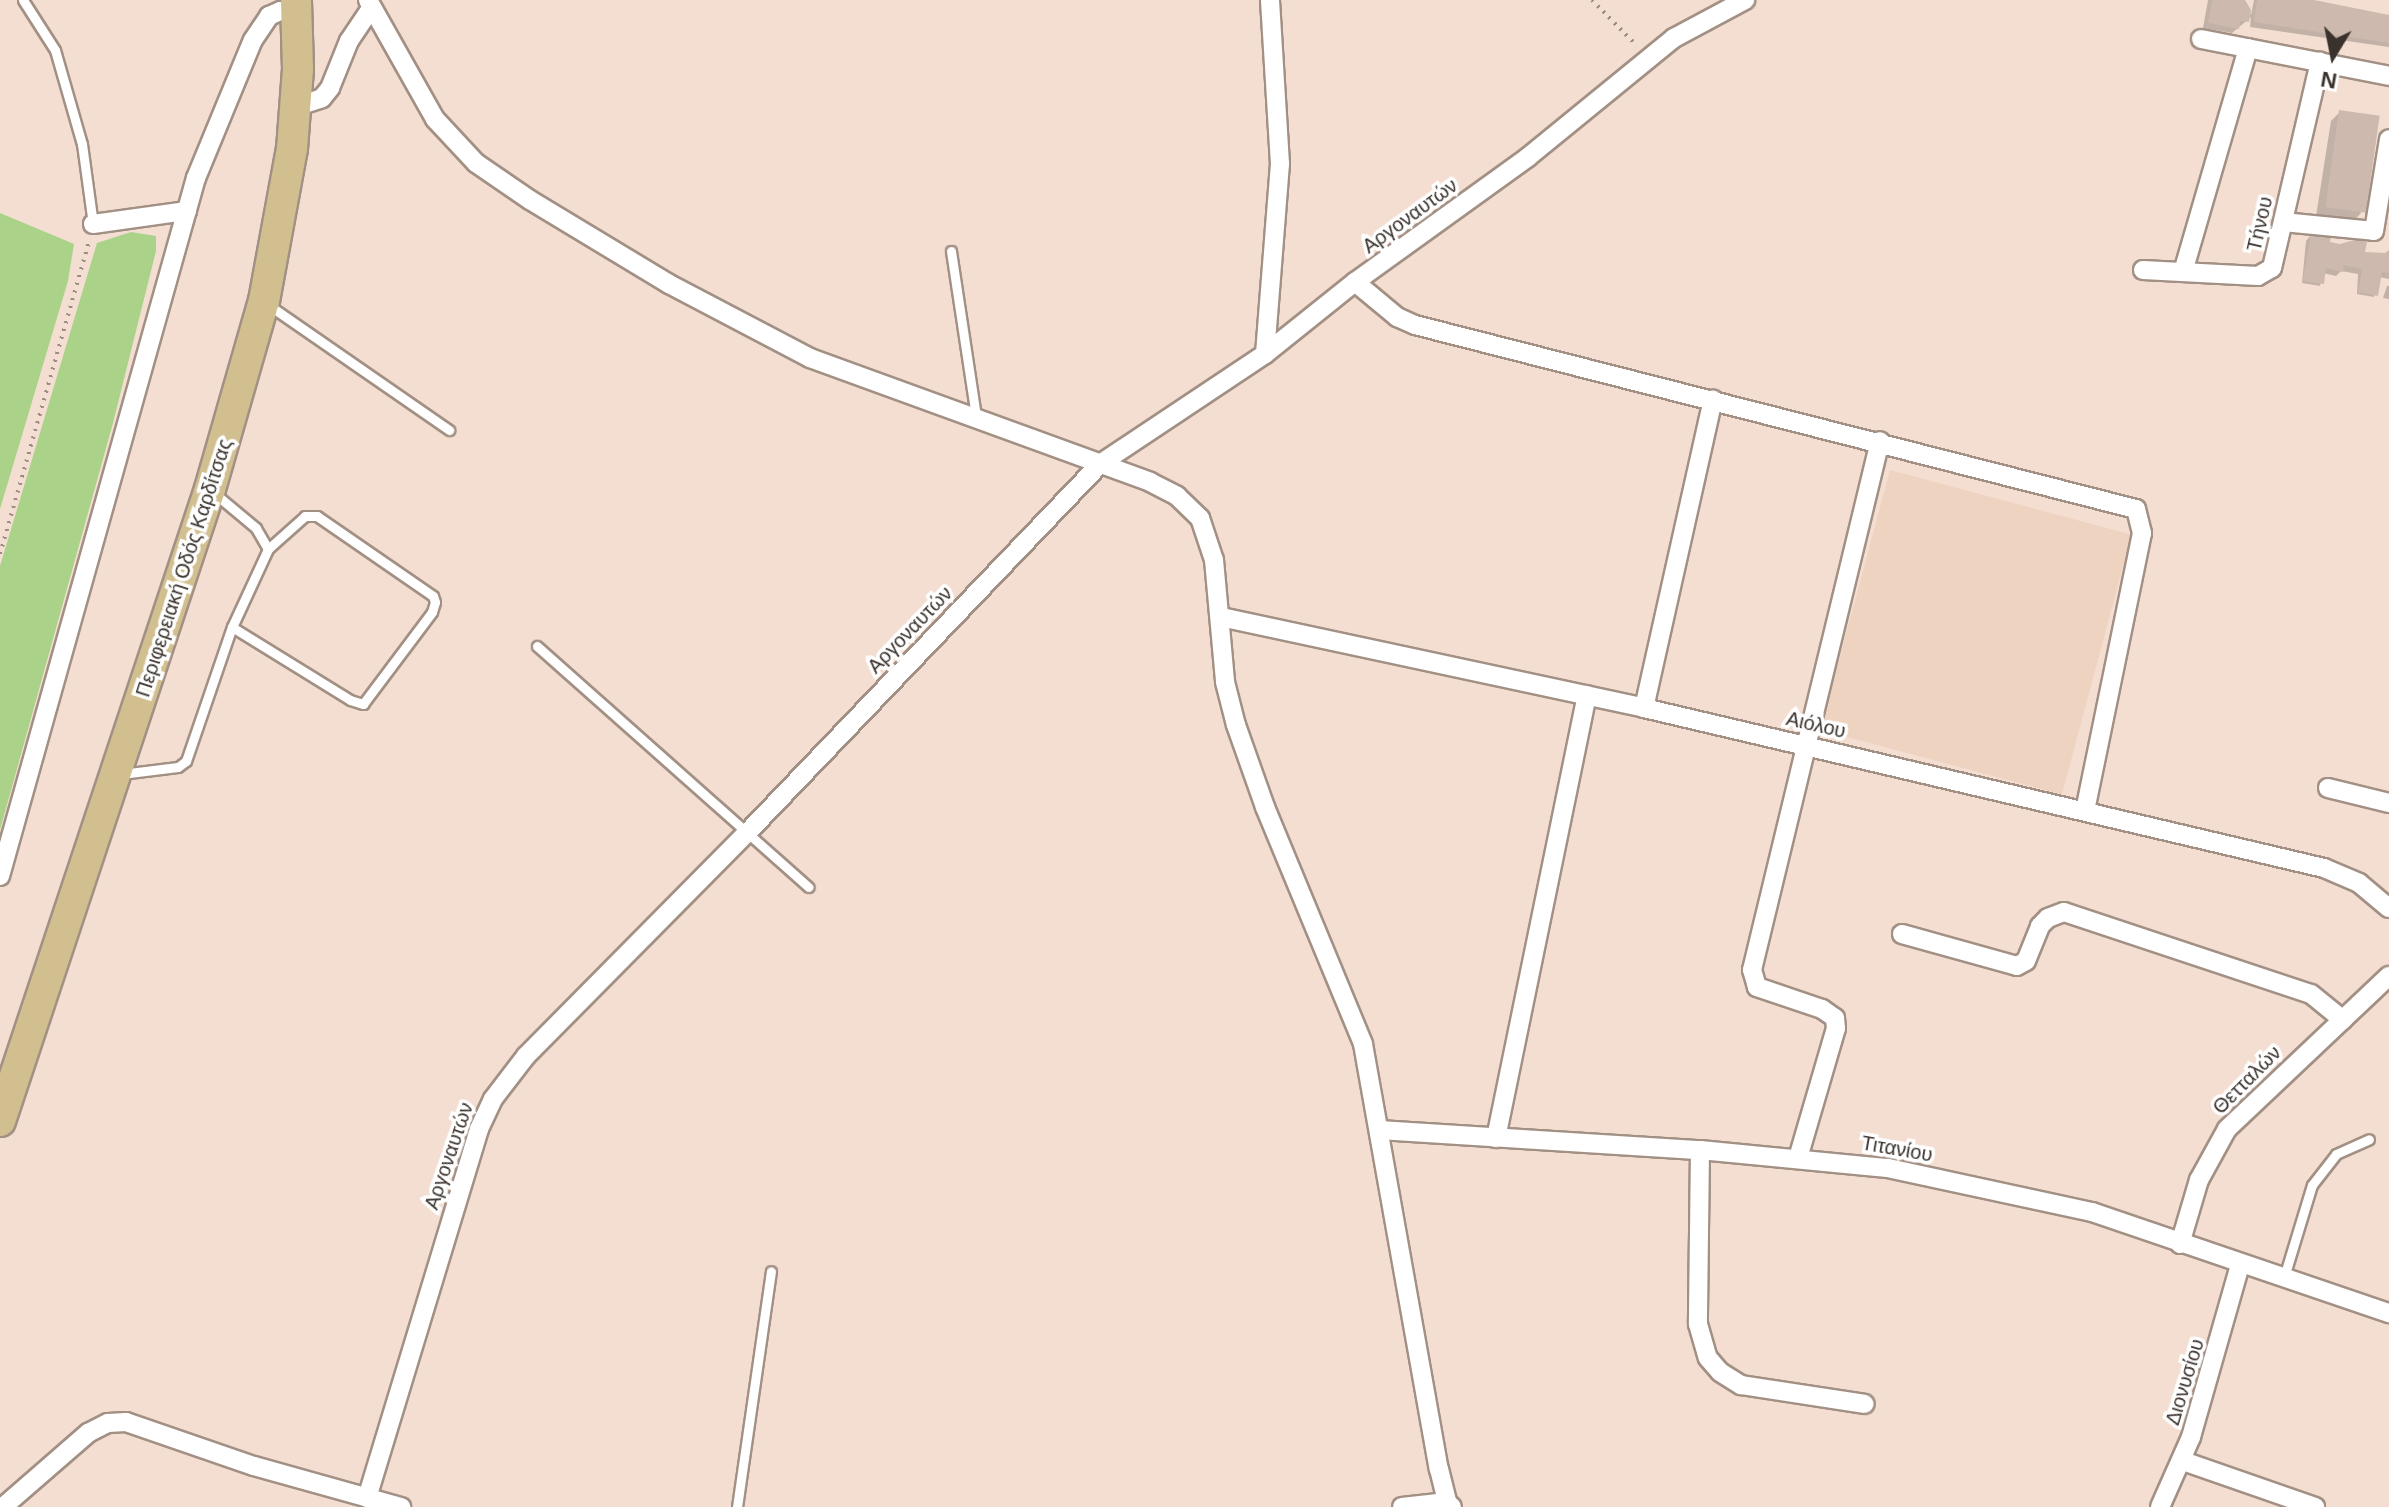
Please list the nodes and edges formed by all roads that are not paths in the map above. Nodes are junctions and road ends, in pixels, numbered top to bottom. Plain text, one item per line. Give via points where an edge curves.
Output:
1 (23, 0) edge
2 (1270, 0) edge
3 (1745, 0) edge
4 (370, 4) edge
5 (296, 6) edge
6 (2201, 39) dead end
7 (2248, 48) junction
8 (2320, 62) junction
9 (2389, 76) edge
10 (295, 107) junction
11 (2389, 139) edge
12 (187, 211) junction
13 (2283, 222) junction
14 (93, 224) joint
15 (2382, 232) edge
16 (951, 251) dead end
17 (2143, 270) dead end
18 (2183, 272) junction
19 (1355, 282) junction
20 (264, 301) junction
21 (1265, 354) junction
22 (1713, 400) junction
23 (976, 421) junction
24 (449, 430) dead end
25 (1880, 441) junction
26 (1100, 464) junction
27 (210, 489) junction
28 (268, 549) junction
29 (1221, 617) junction
30 (232, 627) junction
31 (537, 646) dead end
32 (1587, 695) junction
33 (1644, 708) junction
34 (1808, 745) junction
35 (118, 774) junction
36 (2328, 788) dead end
37 (2389, 803) edge
38 (2085, 811) junction
39 (747, 833) junction
40 (0, 876) edge
41 (808, 887) dead end
42 (2389, 908) edge
43 (1902, 934) dead end
44 (2389, 976) edge
45 (2343, 1020) junction
46 (0, 1121) edge
47 (1379, 1130) junction
48 (1496, 1138) junction
49 (2369, 1139) dead end
50 (1700, 1150) junction
51 (1798, 1158) junction
52 (2180, 1244) junction
53 (2240, 1265) junction
54 (771, 1271) dead end
55 (2283, 1279) junction
56 (2389, 1313) edge
57 (1865, 1404) dead end
58 (2183, 1461) junction
59 (367, 1498) junction
60 (1449, 1505) edge
61 (3, 1507) edge
62 (401, 1507) edge
63 (737, 1507) edge
64 (1402, 1507) edge
65 (2160, 1507) edge
66 (2315, 1507) edge

1 - 14 lane via 55,50 82,144
2 - 21 street via 1280,164
3 - 19 street, Αργοναυτών via 1681,34 1528,157
4 - 10 street via 330,88 322,98
4 - 23 street via 435,119 498,179 761,334 866,381
5 - 10 main road, Περιφερειακή Οδός Καρδίτσας
5 - 12 street via 269,16 253,40
6 - 7 street
7 - 8 street
7 - 18 street
8 - 9 street
8 - 13 street, Τήνου
10 - 20 main road, Περιφερειακή Οδός Καρδίτσας via 288,180
11 - 15 street
12 - 14 street
12 - 40 street
13 - 15 street
13 - 18 street, Τήνου via 2267,272
16 - 23 lane
17 - 18 street, Τήνου
19 - 21 street, Αργοναυτών
19 - 22 street via 1415,325
20 - 24 lane
20 - 27 main road, Περιφερειακή Οδός Καρδίτσας
21 - 26 street, Αργοναυτών
22 - 25 street
22 - 33 street
23 - 26 street
25 - 34 street
25 - 38 street via 2136,509 2142,533
26 - 29 street via 1162,488 1200,518 1212,548
26 - 39 street, Αργοναυτών
27 - 28 lane via 256,528
27 - 35 main road, Περιφερειακή Οδός Καρδίτσας
28 - 30 lane
28 - 30 lane via 305,516 317,516 433,596 432,612 363,704
29 - 32 street, Αιόλου
29 - 47 street via 1225,682 1236,725 1363,1044
30 - 35 lane via 186,761 178,767
31 - 39 lane
32 - 33 street, Αιόλου
32 - 48 street
33 - 34 street, Αιόλου
34 - 38 street, Αιόλου
34 - 51 street via 1752,975 1757,987 1835,1018
35 - 46 main road, Περιφερειακή Οδός Καρδίτσας
36 - 37 street
38 - 42 street, Αιόλου via 2324,868 2359,883
39 - 41 lane
39 - 59 street, Αργοναυτών via 526,1056 486,1111
43 - 45 street via 2017,966 2026,961 2040,926 2064,912 2311,994
44 - 45 street, Θετταλών
45 - 52 street, Θετταλών via 2227,1129 2199,1180
47 - 48 street, Τιτανίου
47 - 60 street
48 - 50 street, Τιτανίου
49 - 55 lane via 2336,1154 2312,1185
50 - 51 street, Τιτανίου
50 - 57 street via 1698,1324 1708,1358 1741,1385
51 - 52 street, Τιτανίου via 1888,1168 2005,1192 2092,1212
52 - 53 street, Τιτανίου
53 - 55 street, Τιτανίου
53 - 58 street, Διονυσίου
54 - 63 lane
55 - 56 street, Τιτανίου
58 - 65 street, Διονυσίου
58 - 66 street
59 - 61 street via 121,1422 88,1433
59 - 62 street
60 - 64 street

